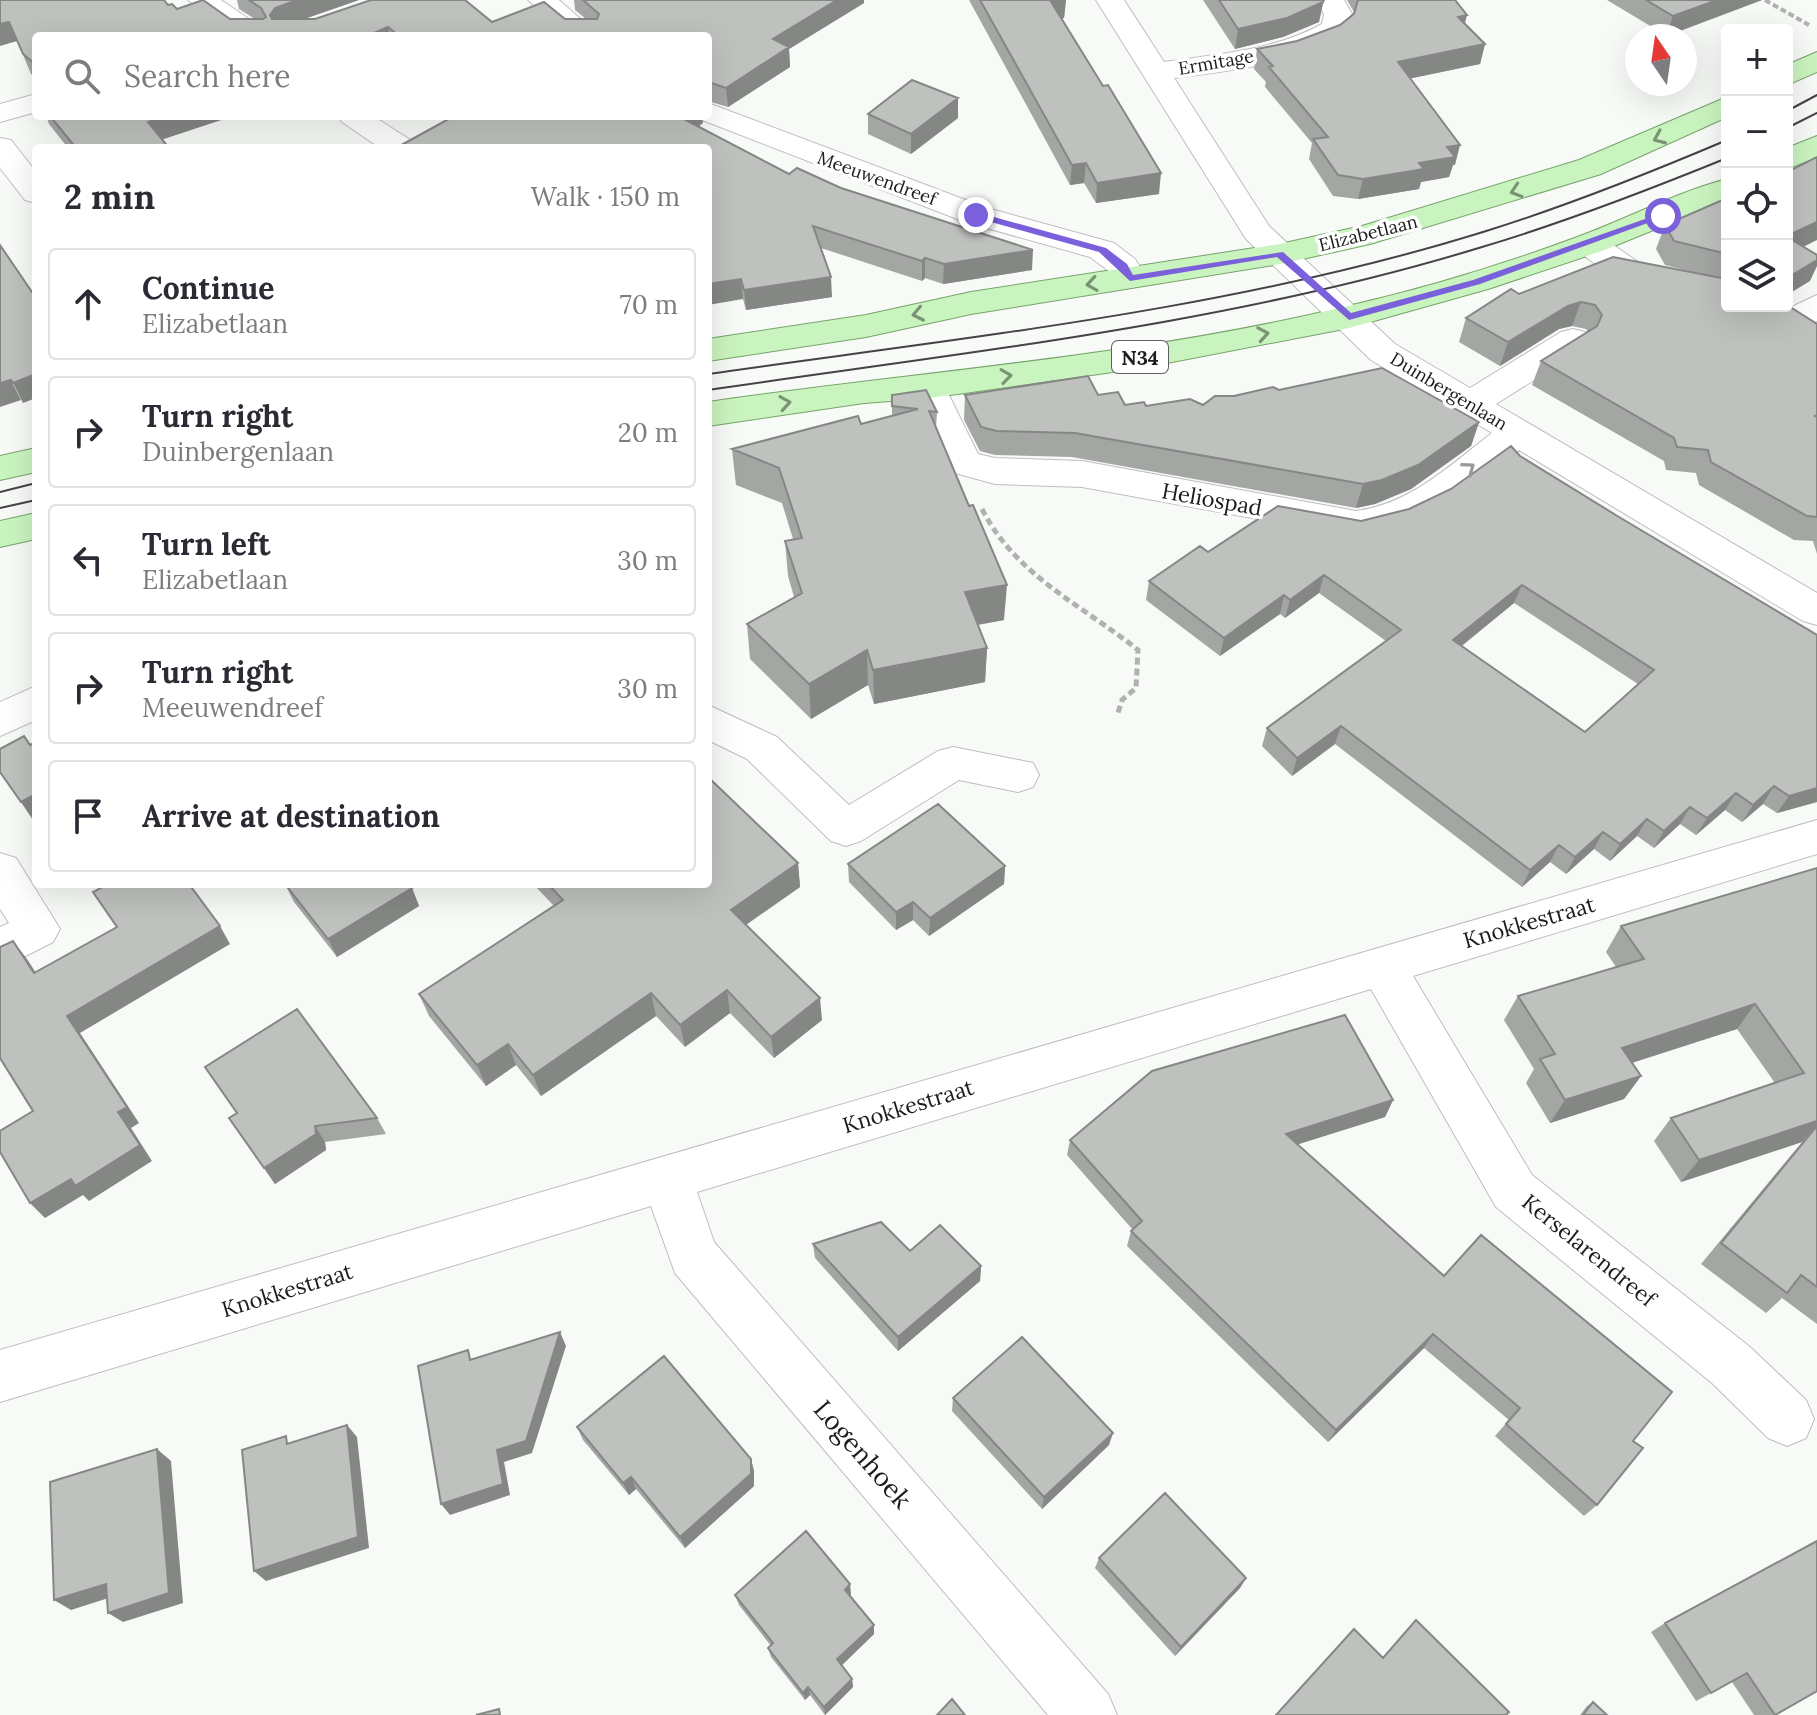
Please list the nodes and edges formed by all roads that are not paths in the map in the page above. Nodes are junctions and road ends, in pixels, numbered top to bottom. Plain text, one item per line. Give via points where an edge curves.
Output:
1 (202, 0) edge
2 (542, 0) edge
3 (1110, 0) edge
4 (1330, 0) edge
5 (249, 32) edge
6 (581, 32) edge
7 (1817, 61) edge
8 (1156, 72) junction
9 (1793, 73) edge
10 (32, 104) edge
11 (1721, 109) edge
12 (0, 113) edge
13 (712, 114) edge
14 (359, 120) edge
15 (395, 144) edge
16 (1817, 145) edge
17 (0, 147) edge
18 (1793, 157) edge
19 (32, 188) edge
20 (1721, 191) edge
21 (1590, 244) junction
22 (1280, 254) junction
23 (1130, 278) junction
24 (1721, 292) edge
25 (1349, 317) junction
26 (1573, 340) edge
27 (712, 349) edge
28 (929, 387) junction
29 (1470, 404) junction
30 (712, 413) edge
31 (1517, 433) junction
32 (32, 461) edge
33 (0, 468) edge
34 (32, 527) edge
35 (0, 534) edge
36 (1817, 611) edge
37 (32, 704) edge
38 (0, 720) edge
39 (712, 723) edge
40 (1018, 775) dead end
41 (1817, 837) edge
42 (0, 871) edge
43 (0, 950) edge
44 (1382, 965) junction
45 (667, 1177) junction
46 (0, 1376) edge
47 (1787, 1419) dead end
48 (1087, 1715) edge

1 - 5 street
2 - 6 street
3 - 8 street, Duinbergenlaan
4 - 8 street, Ermitage via 1338,14 1335,28 1319,39
7 - 9 main road
8 - 22 street, Duinbergenlaan via 1257,232
10 - 12 street
11 -> 22 main road, Elizabetlaan via 1590,167 1370,234
13 - 23 street, Meeuwendreef via 976,215 1102,250
14 - 15 street
16 - 18 main road
17 - 19 street
20 - 21 main road, N34
21 - 24 street via 1627,269
21 - 25 main road, N34
22 - 23 main road, Elizabetlaan
22 - 25 street, Duinbergenlaan
23 -> 27 main road, Elizabetlaan
28 -> 25 main road, N34 via 1141,357
25 - 29 street, Duinbergenlaan via 1383,352
26 - 29 street
30 -> 28 main road, N34
28 -> 31 street, Heliospad via 964,463 995,471 1082,474 1356,524 1379,523 1421,503
29 - 31 street, Duinbergenlaan
31 - 36 street, Duinbergenlaan
32 - 33 main road
34 - 35 main road
37 - 38 street
39 - 40 street via 762,748 846,829 953,763
41 - 44 street, Knokkestraat
42 - 43 street via 37,929
44 - 45 street, Knokkestraat
44 - 47 street, Kerselarendreef via 1514,1191 1731,1365
45 - 46 street, Knokkestraat
45 - 48 street, Logenhoek via 693,1256

